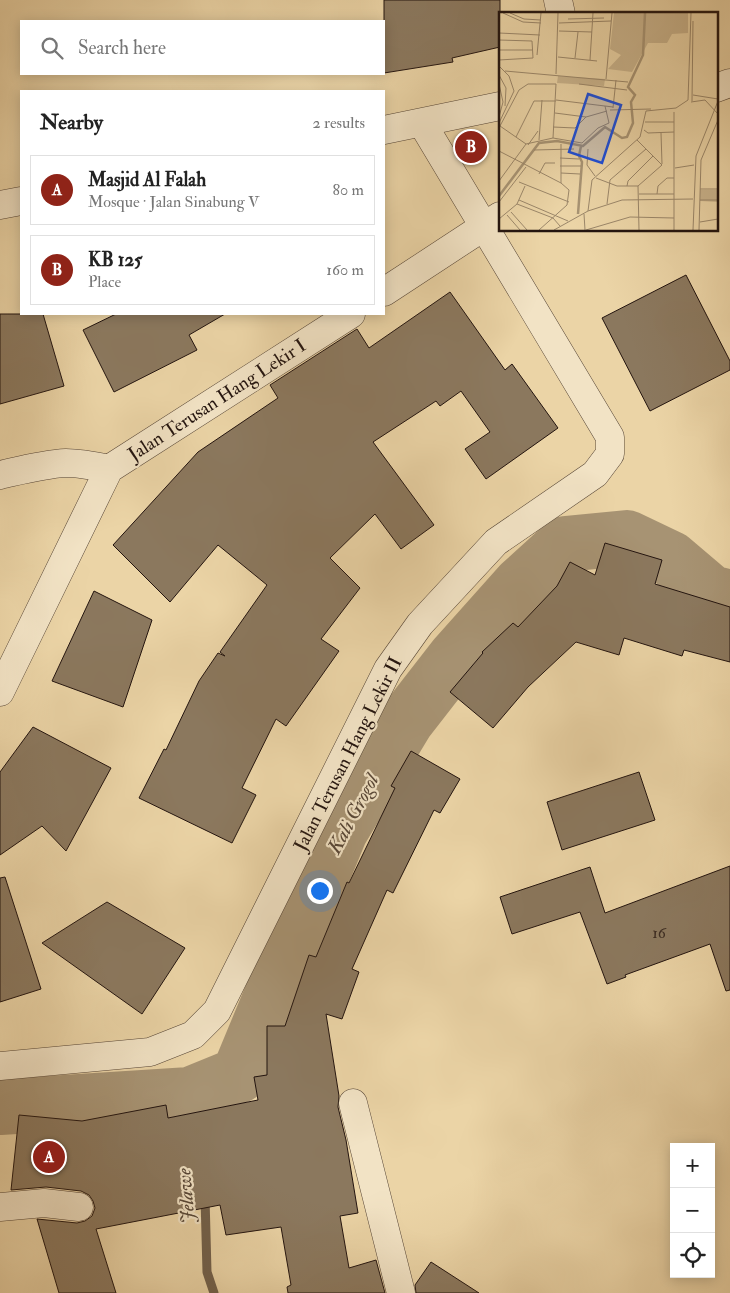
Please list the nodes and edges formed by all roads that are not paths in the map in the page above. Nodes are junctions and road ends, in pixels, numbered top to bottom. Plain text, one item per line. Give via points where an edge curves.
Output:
1 (730, 83) edge
2 (718, 87) edge
3 (499, 106) edge
4 (422, 123) junction
5 (385, 130) edge
6 (20, 201) edge
7 (0, 205) edge
8 (492, 222) edge
9 (385, 291) edge
10 (349, 315) edge
11 (109, 470) junction
12 (0, 475) edge
13 (0, 692) edge
14 (0, 1066) edge
15 (353, 1104) dead end
16 (0, 1207) edge
17 (79, 1207) dead end
18 (401, 1293) edge

1 - 2 street
3 - 4 street
4 - 5 street
4 - 8 street, Jalan Terusan Hang Lekir II
6 - 7 street
8 - 9 street
8 - 14 street, Jalan Terusan Hang Lekir II via 610,437 610,454 595,474 496,542 415,632 388,669 217,1011 193,1035 150,1052
10 - 11 street, Jalan Terusan Hang Lekir I
11 - 12 street via 68,463
11 - 13 street
15 - 18 street
16 - 17 street via 44,1203

